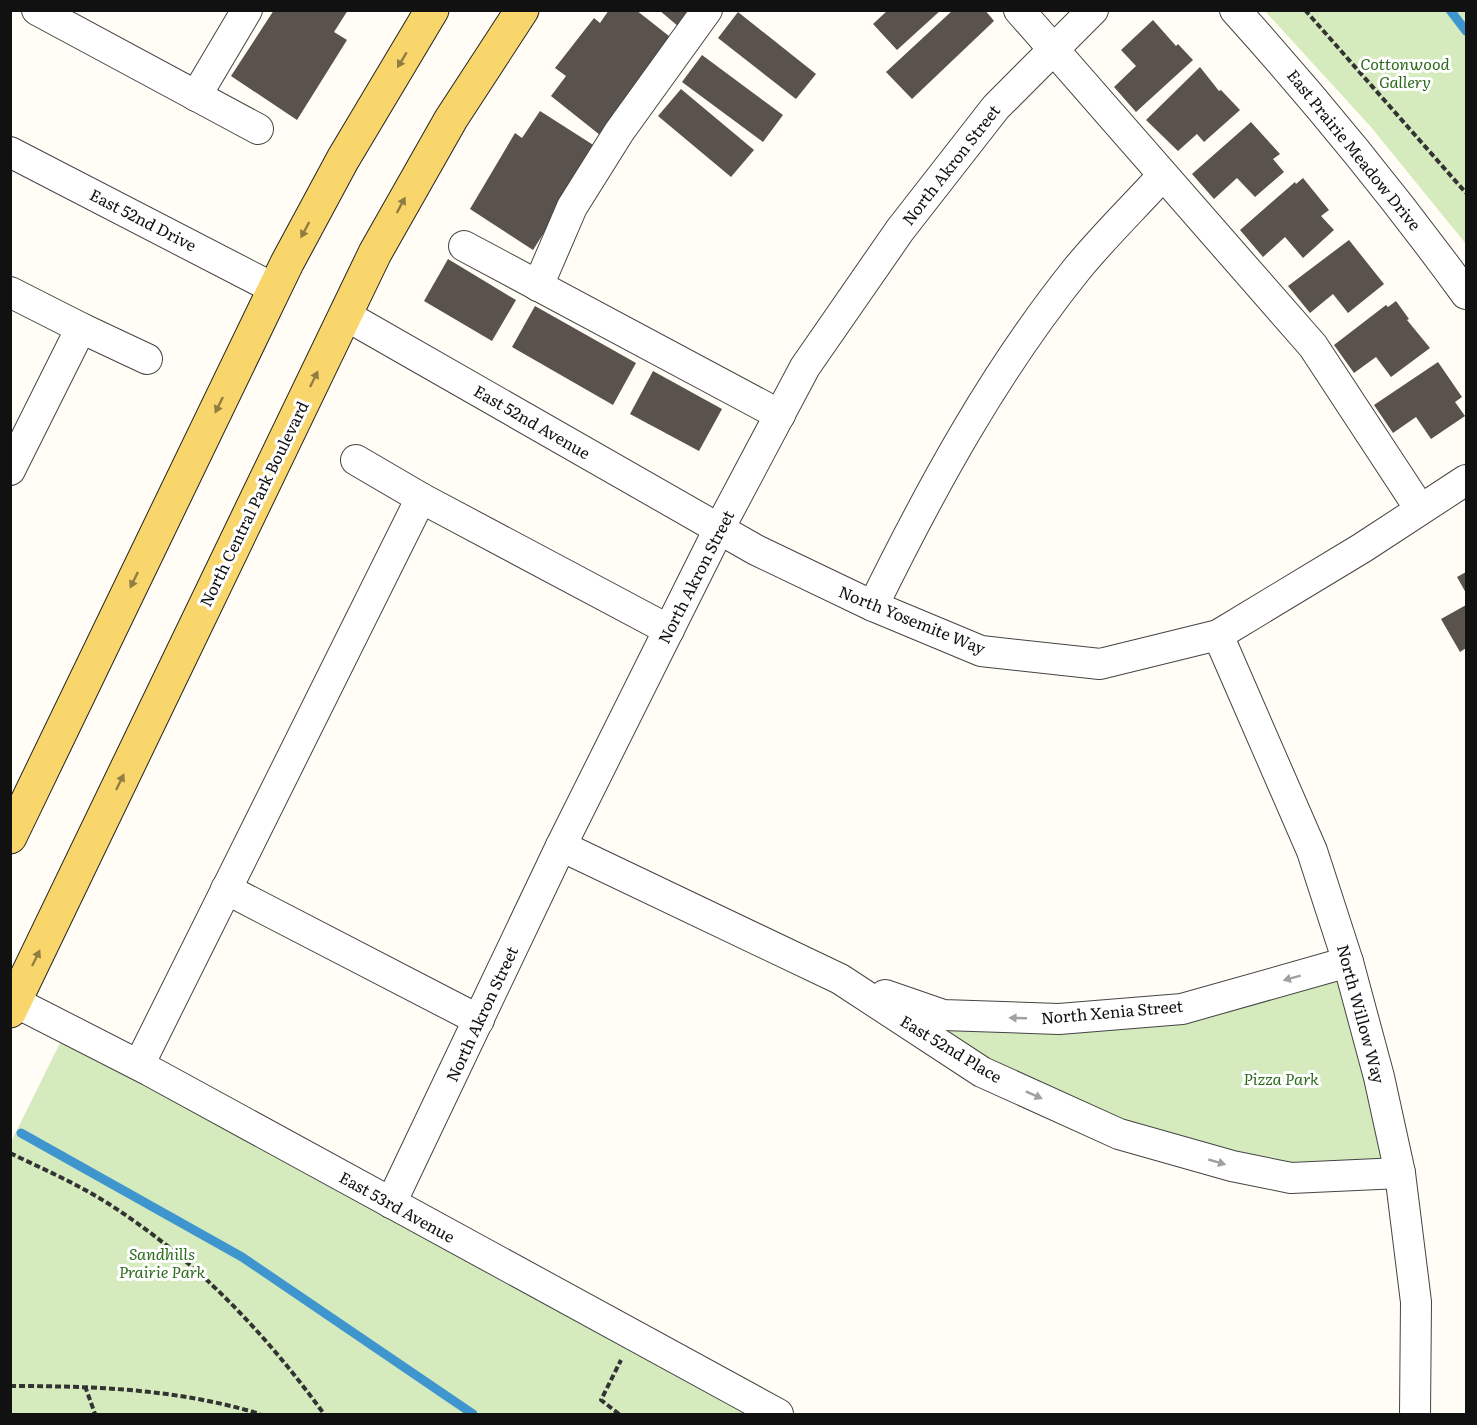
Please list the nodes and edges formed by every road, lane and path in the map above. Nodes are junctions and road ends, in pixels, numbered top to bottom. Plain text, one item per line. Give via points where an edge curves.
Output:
1 (38, 10) edge
2 (247, 10) edge
3 (432, 10) edge
4 (522, 10) edge
5 (707, 10) edge
6 (1019, 10) edge
7 (1093, 10) edge
8 (1235, 10) edge
9 (1305, 10) edge
10 (1053, 48) junction
11 (196, 96) junction
12 (258, 129) dead end
13 (10, 152) edge
14 (1163, 174) junction
15 (1467, 193) edge
16 (464, 246) dead end
17 (538, 286) junction
18 (275, 289) junction
19 (10, 292) edge
20 (1467, 294) edge
21 (345, 315) junction
22 (81, 328) junction
23 (147, 359) dead end
24 (780, 415) junction
25 (356, 460) dead end
26 (10, 470) edge
27 (1467, 480) edge
28 (421, 498) junction
29 (1420, 509) junction
30 (719, 529) junction
31 (873, 606) junction
32 (669, 630) junction
33 (1218, 635) junction
34 (10, 837) edge
35 (561, 846) junction
36 (226, 889) junction
37 (1348, 962) junction
38 (840, 980) junction
39 (13, 1006) edge
40 (479, 1020) junction
41 (139, 1065) junction
42 (10, 1153) edge
43 (1400, 1173) junction
44 (391, 1203) junction
45 (622, 1359) dead end
46 (10, 1386) edge
47 (85, 1386) junction
48 (95, 1414) edge
49 (260, 1414) edge
50 (324, 1414) edge
51 (620, 1414) edge
52 (778, 1414) edge
53 (1415, 1414) edge

1 - 11 street
2 - 11 street
3 -> 18 main road via 349,149
21 -> 4 main road, North Central Park Boulevard via 412,183
5 - 17 street via 618,132 572,207
6 - 10 street
7 - 10 street, North Akron Street
8 - 20 street, East Prairie Meadow Drive via 1397,200
9 - 15 path
10 - 14 street
10 - 24 street, North Akron Street via 996,107 900,230 805,367
11 - 12 street
13 - 18 street, East 52nd Drive
14 - 29 street via 1313,346
14 - 31 street via 1077,268 998,378 930,491
16 - 17 street
17 - 24 street
18 -> 34 main road
19 - 22 street
21 - 30 street, East 52nd Avenue
39 -> 21 main road, North Central Park Boulevard
22 - 23 street
22 - 26 street
24 - 30 street, North Akron Street
25 - 28 street
27 - 29 street, North Yosemite Way
28 - 32 street
28 - 36 street
29 - 33 street, North Yosemite Way
30 - 31 street, North Yosemite Way
30 - 32 street, North Akron Street
31 - 33 street, North Yosemite Way via 981,651 1100,664
32 - 35 street, North Akron Street
33 - 37 street, North Willow Way via 1312,850
35 - 38 street, East 52nd Place
35 - 40 street, North Akron Street
36 - 40 street
36 - 41 street
37 -> 38 street, North Xenia Street via 1182,1009 1059,1019 943,1016
37 - 43 street, North Willow Way via 1380,1077
38 -> 43 street, East 52nd Place via 982,1072 1119,1134 1291,1178
39 - 41 street, East 53rd Avenue
40 - 44 street, North Akron Street
41 - 44 street, East 53rd Avenue
42 - 50 path via 112,1206 186,1261 260,1332
43 - 53 street, North Willow Way via 1416,1302
44 - 52 street, East 53rd Avenue
45 - 51 path via 601,1400
46 - 47 path
47 - 48 path
47 - 49 path via 171,1394

